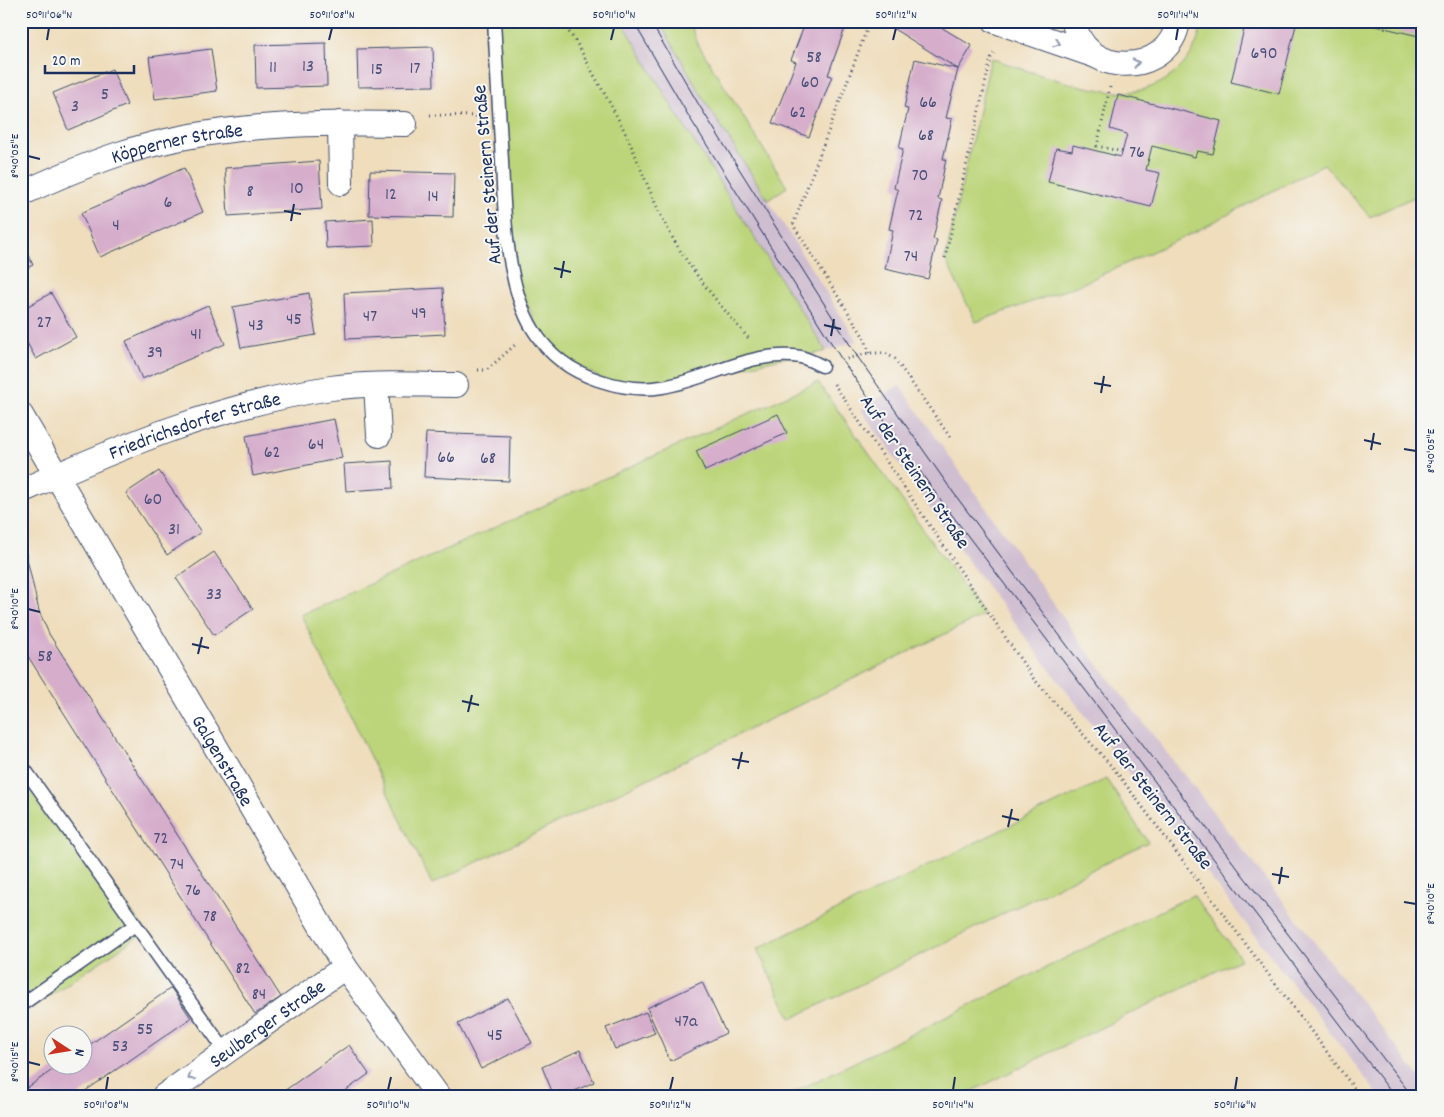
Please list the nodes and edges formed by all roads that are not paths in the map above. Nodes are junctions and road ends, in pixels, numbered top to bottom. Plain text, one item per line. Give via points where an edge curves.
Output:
1 (494, 21) edge
2 (995, 21) edge
3 (1074, 21) edge
4 (1178, 21) edge
5 (1096, 56) junction
6 (340, 123) junction
7 (405, 124) road end
8 (341, 183) dead end
9 (21, 194) edge
10 (822, 366) road end
11 (376, 384) junction
12 (456, 385) road end
13 (21, 415) edge
14 (379, 436) dead end
15 (55, 476) junction
16 (21, 491) edge
17 (21, 764) edge
18 (135, 925) junction
19 (344, 967) junction
20 (21, 1005) edge
21 (226, 1052) junction
22 (164, 1096) edge
23 (438, 1096) edge

1 - 10 lane, Auf der Steinern Straße via 505,227 520,302 532,329 546,349 564,364 589,377 615,386 642,389 686,381 765,357 802,357
2 -> 5 street
3 - 5 street via 1083,42
5 -> 4 street via 1115,64 1134,65 1152,59 1167,46
6 - 7 street, Köpperner Straße
6 - 8 street
6 - 9 street, Köpperner Straße via 260,127 178,139 121,153
11 - 12 street, Friedrichsdorfer Straße
11 - 14 street
11 - 15 street, Friedrichsdorfer Straße via 264,400 214,413
13 - 15 street, Galgenstraße
15 - 16 street, Friedrichsdorfer Straße
15 - 19 street, Galgenstraße
17 - 18 lane
18 - 20 lane
18 - 21 lane
19 - 21 street, Seulberger Straße
19 - 23 street, Galgenstraße
21 -> 22 street, Seulberger Straße

